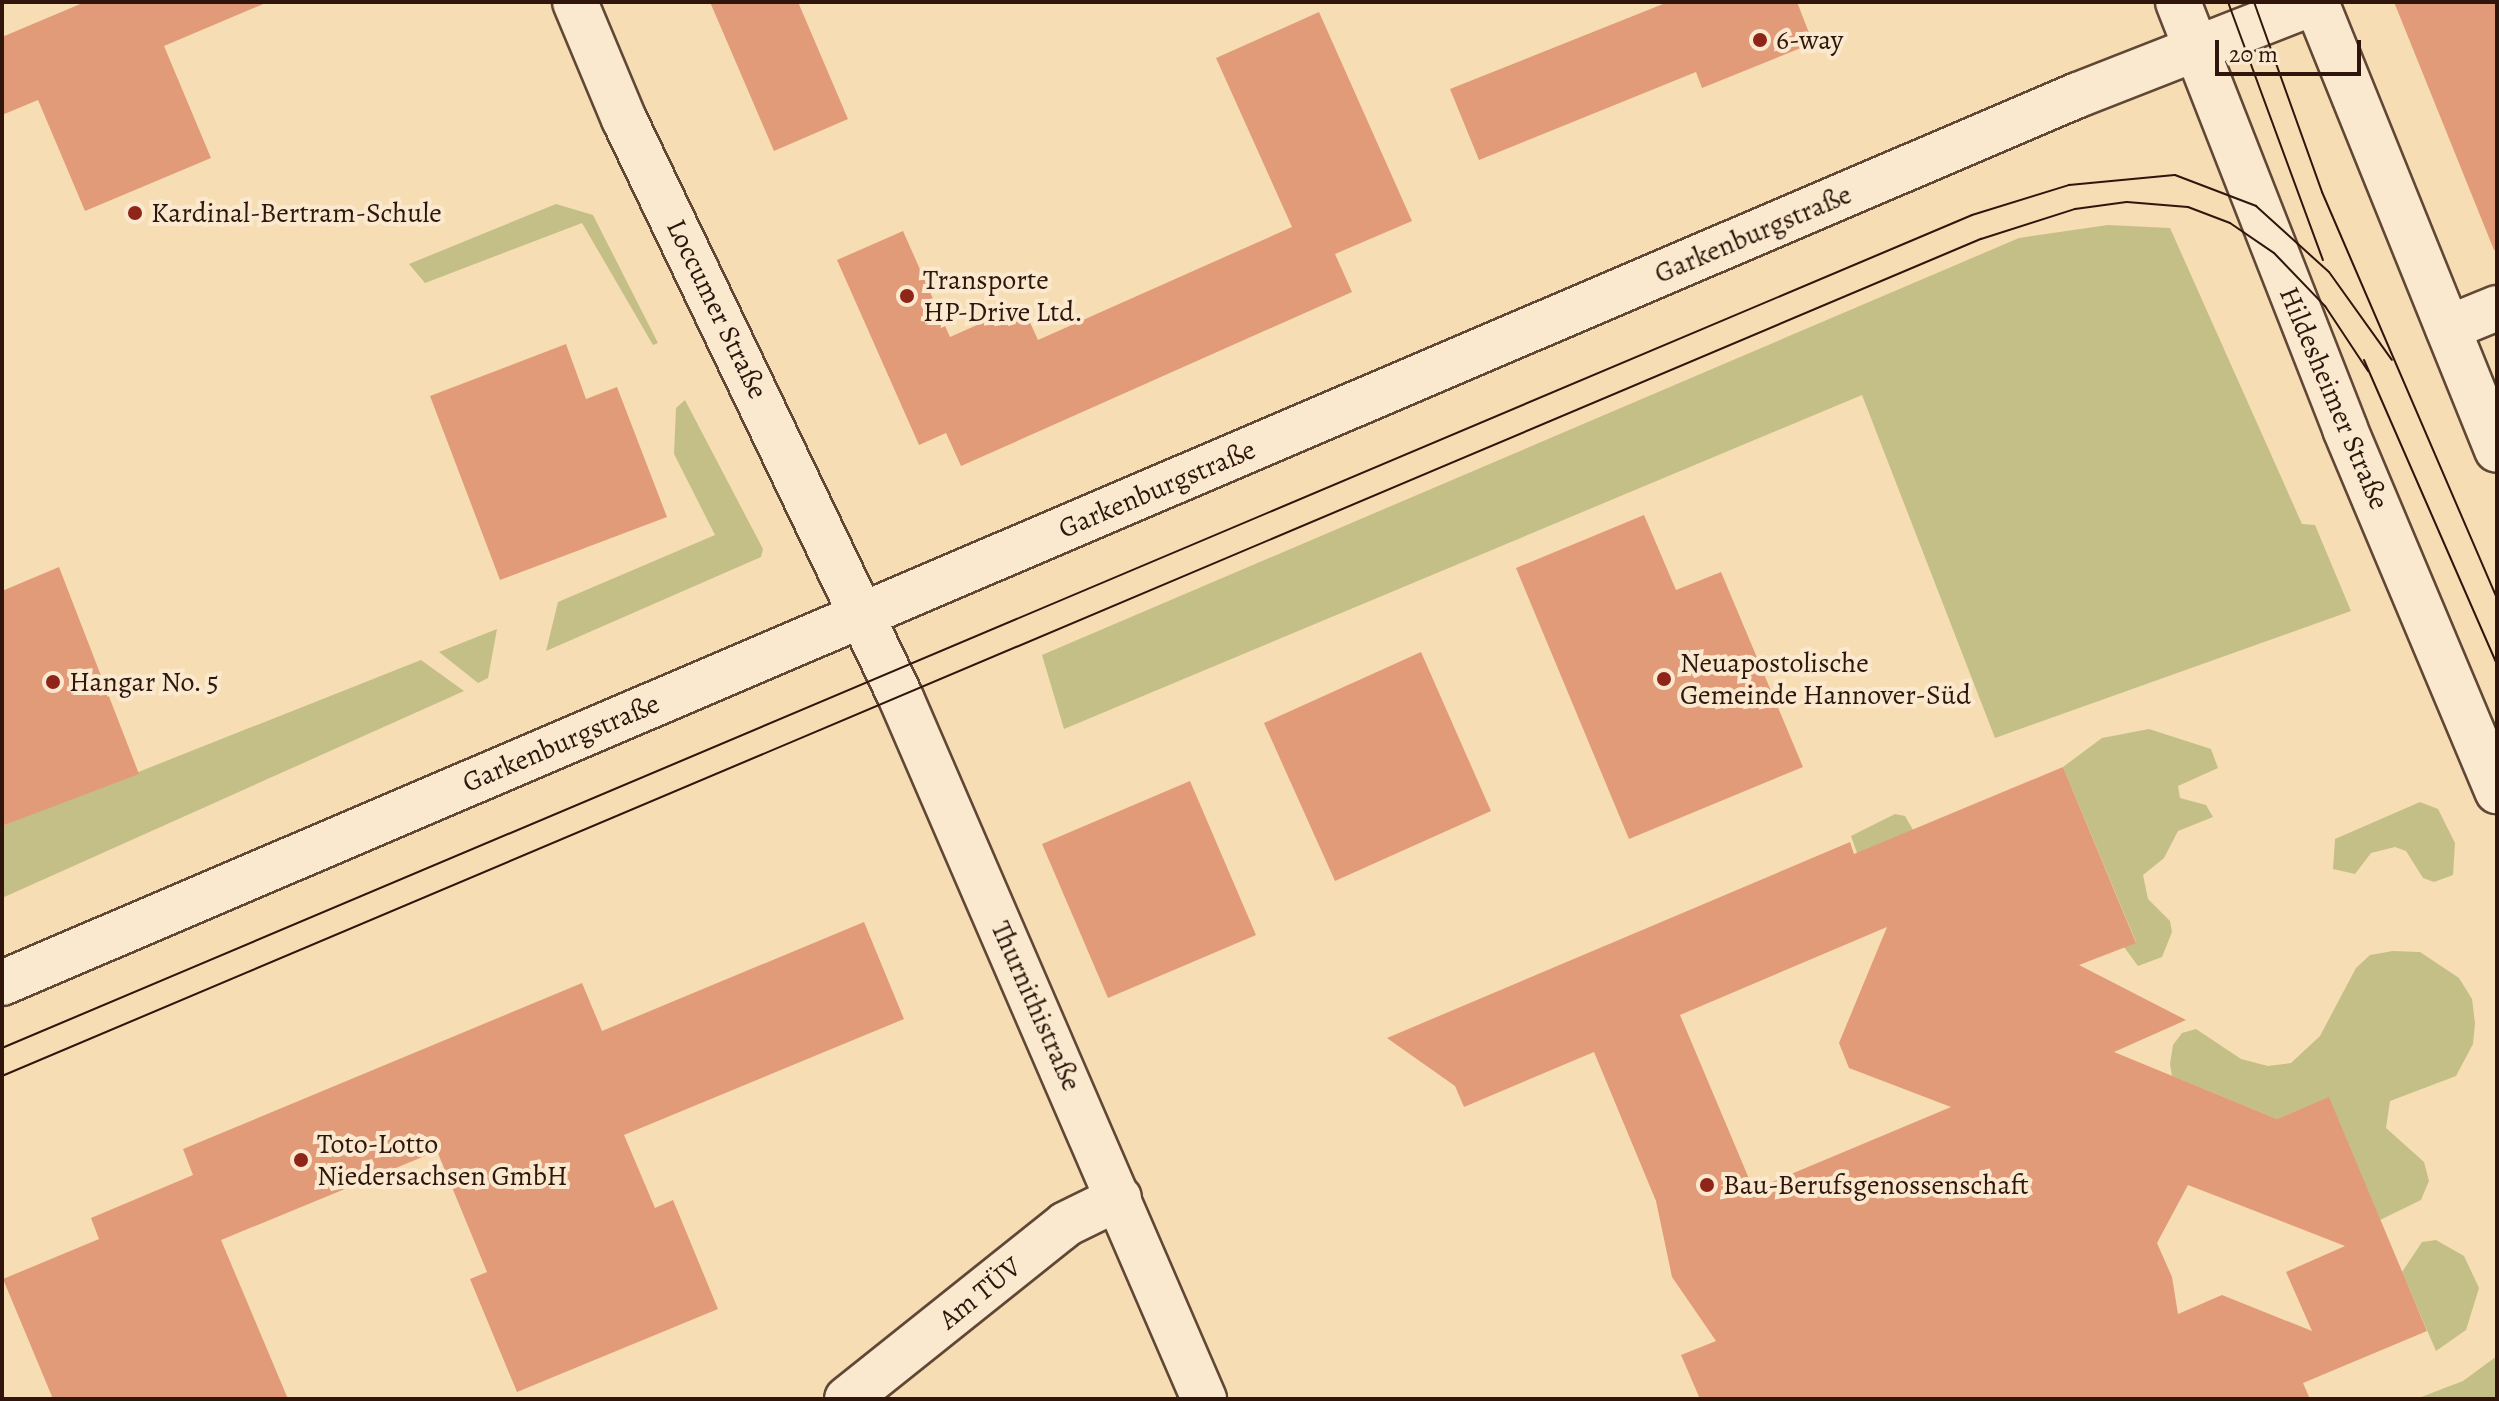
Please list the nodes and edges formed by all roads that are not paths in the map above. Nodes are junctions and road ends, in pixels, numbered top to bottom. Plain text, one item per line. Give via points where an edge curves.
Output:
1 (575, 2) edge
2 (2178, 2) edge
3 (2315, 2) edge
4 (2193, 50) junction
5 (2497, 308) edge
6 (2448, 328) junction
7 (2497, 450) edge
8 (863, 615) junction
9 (2497, 791) edge
10 (2, 983) edge
11 (1119, 1198) junction
12 (847, 1399) edge
13 (1204, 1399) edge

1 - 8 main road, Loccumer Straße via 624,119
2 - 4 main road, Hildesheimer Straße
3 - 4 main road, Garkenburgstraße
3 - 6 main road
4 - 8 main road, Garkenburgstraße
4 - 9 main road, Hildesheimer Straße
5 - 6 main road
6 - 7 main road
8 - 10 main road, Garkenburgstraße
8 - 11 main road, Thurnithistraße
11 - 12 main road, Am TÜV via 1066,1224
11 - 13 main road, Thurnithistraße

